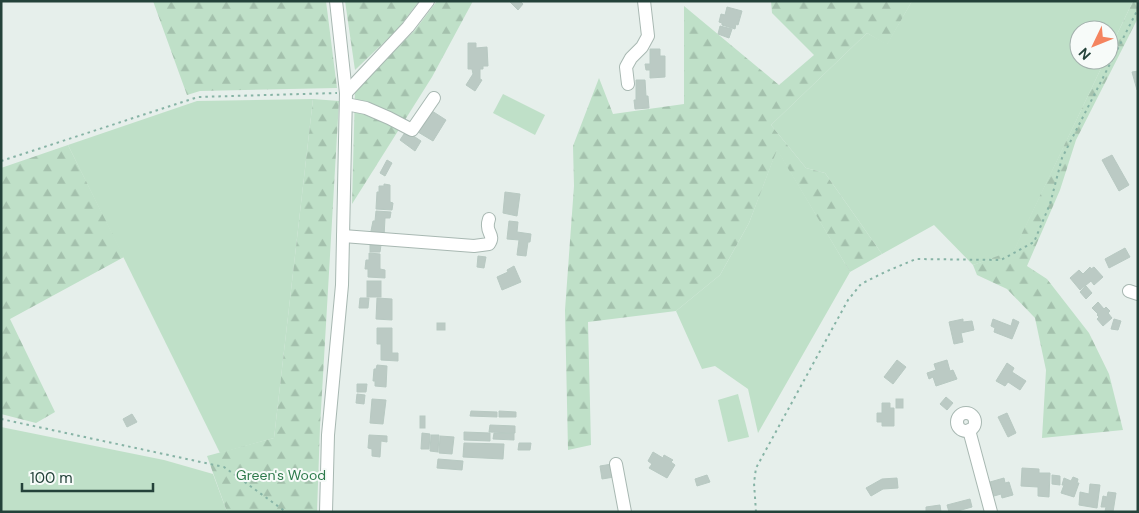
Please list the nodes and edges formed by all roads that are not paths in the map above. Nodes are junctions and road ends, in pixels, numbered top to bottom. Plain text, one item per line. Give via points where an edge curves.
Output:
1 (336, 1) edge
2 (428, 1) edge
3 (644, 1) edge
4 (628, 84) dead end
5 (434, 98) dead end
6 (346, 99) junction
7 (489, 220) dead end
8 (344, 236) junction
9 (969, 430) dead end
10 (616, 464) dead end
11 (326, 512) edge
12 (626, 512) edge
13 (991, 512) edge

1 - 6 street
2 - 6 street
3 - 4 street via 648,36 626,67
5 - 6 street via 412,130
6 - 8 street
7 - 8 street via 487,224 492,240 489,244 474,246
8 - 11 street via 328,435
9 - 13 street
10 - 12 street

